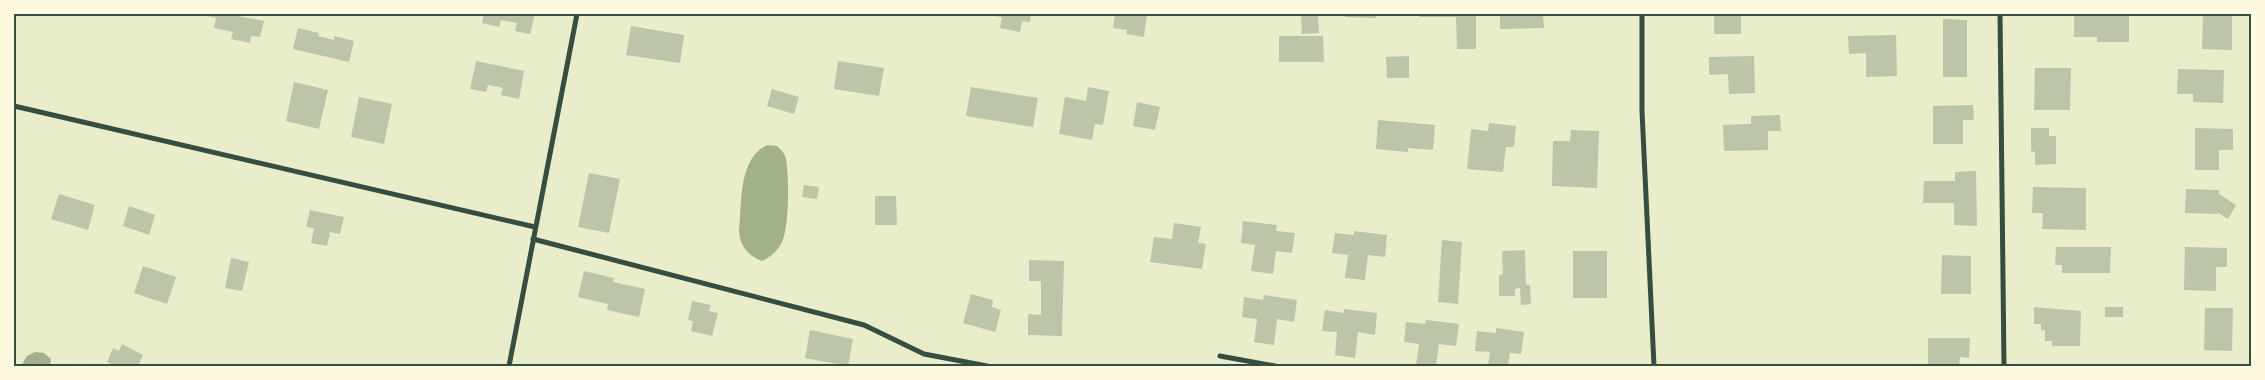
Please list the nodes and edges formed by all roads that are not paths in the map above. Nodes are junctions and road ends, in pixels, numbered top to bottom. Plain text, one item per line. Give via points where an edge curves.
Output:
1 (577, 14) edge
2 (1642, 14) edge
3 (2000, 14) edge
4 (14, 106) edge
5 (535, 227) junction
6 (533, 239) junction
7 (1220, 356) dead end
8 (509, 366) edge
9 (987, 366) edge
10 (1275, 366) edge
11 (1654, 366) edge
12 (2004, 366) edge

1 - 5 street
2 - 11 street via 1642,111
3 - 12 street
4 - 5 street
5 - 6 street
6 - 8 street
6 - 9 street via 864,325 924,354
7 - 10 street

